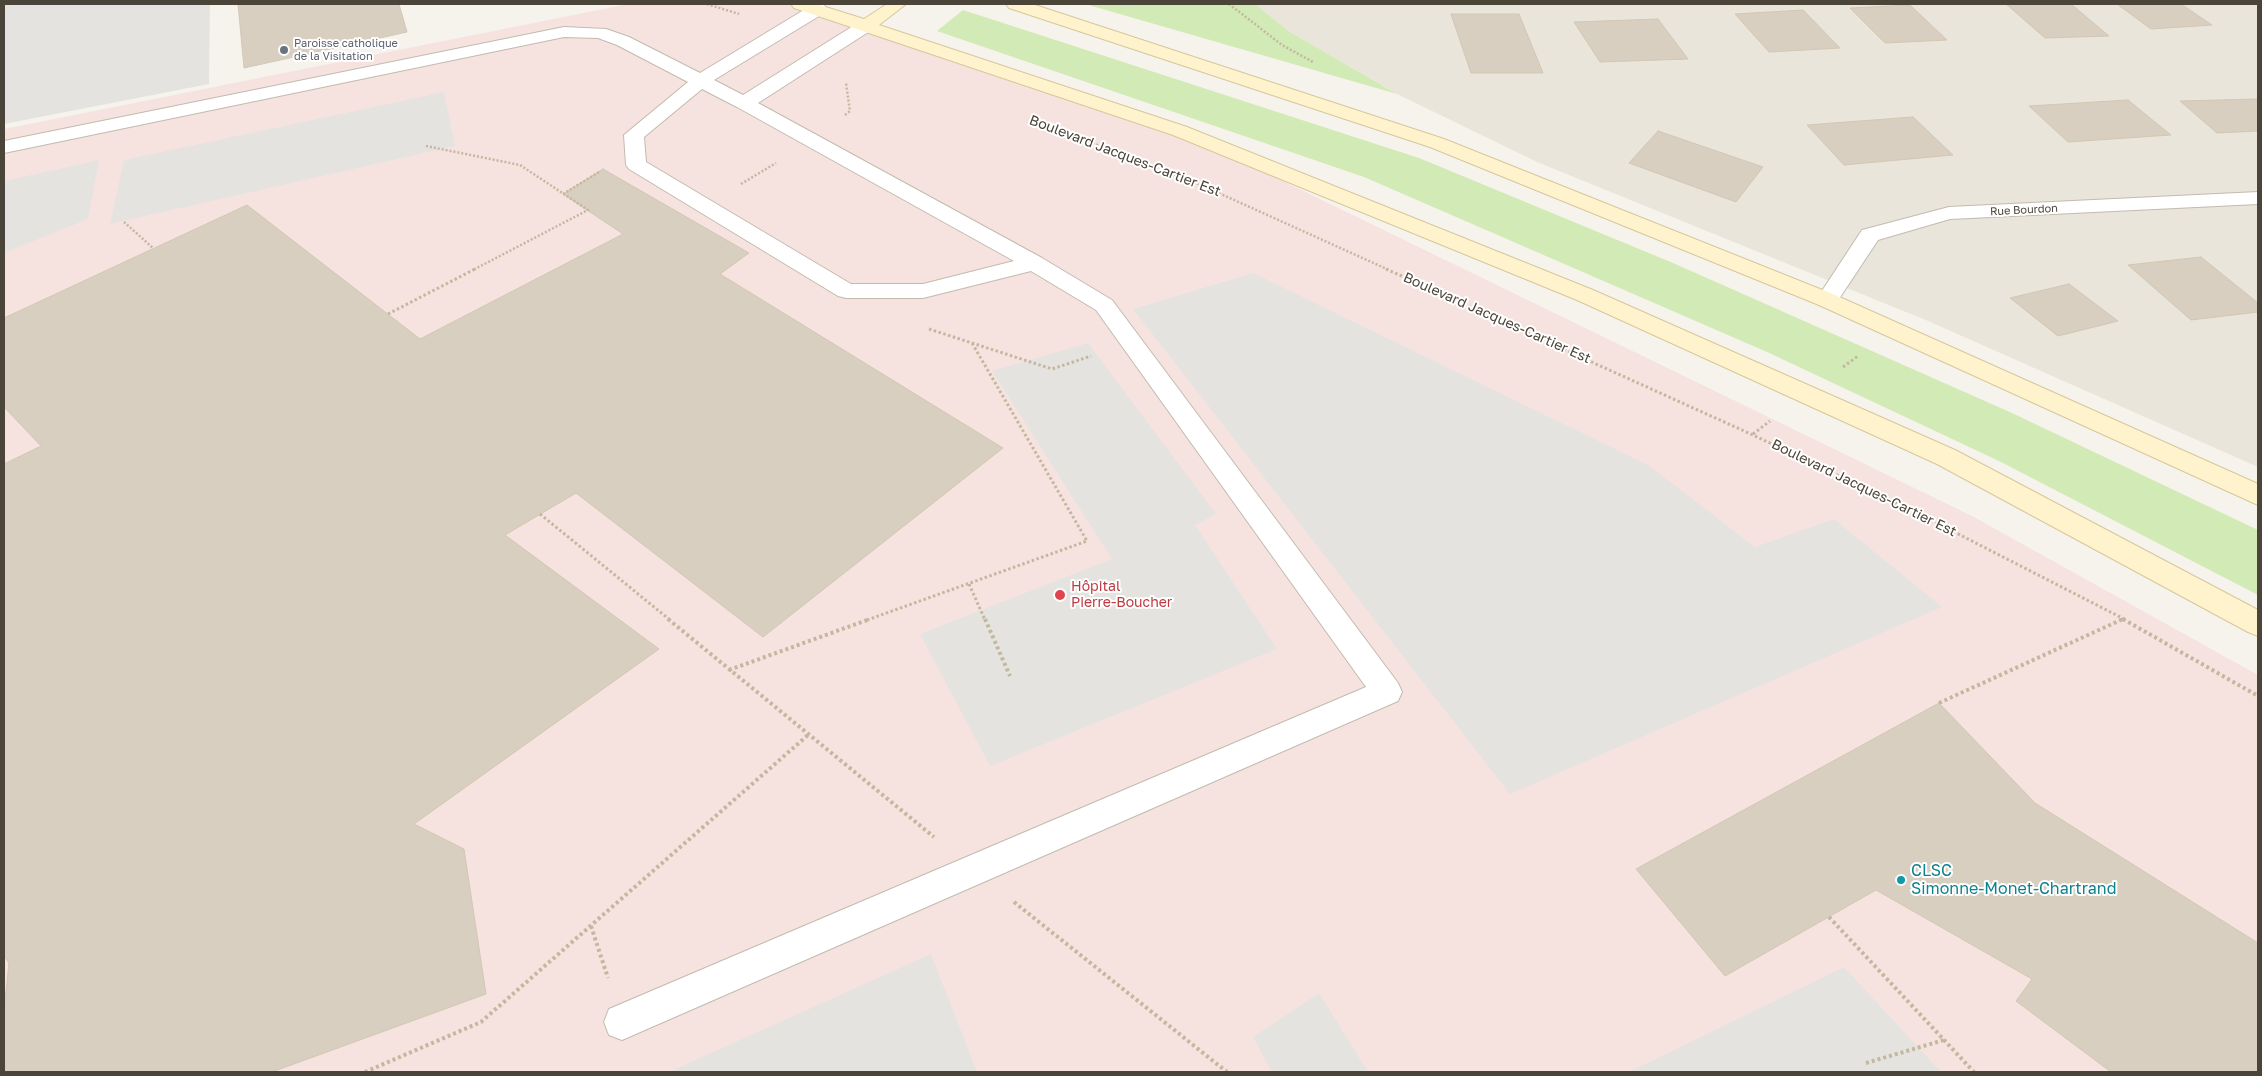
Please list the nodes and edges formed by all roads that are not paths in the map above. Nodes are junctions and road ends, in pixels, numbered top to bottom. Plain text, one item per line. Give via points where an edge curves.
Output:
1 (898, 4) edge
2 (1015, 4) edge
3 (815, 6) edge
4 (867, 25) junction
5 (702, 80) junction
6 (744, 103) junction
7 (4, 147) edge
8 (2258, 198) edge
9 (1034, 263) junction
10 (1827, 300) junction
11 (2258, 496) edge
12 (2258, 624) edge
13 (622, 1022) road end

1 - 4 main road
2 - 10 main road via 1436,143
3 - 4 main road
3 - 5 street via 786,29
4 - 6 street
4 - 12 main road via 1189,134 1585,295 1946,457
5 - 6 street
5 - 7 street via 623,41 600,33 564,32
5 - 9 street via 634,136 636,165 846,291 922,291
6 - 9 street
8 - 10 street, Rue Bourdon via 1949,214 1870,234
9 - 13 street via 1104,305 1387,692
10 - 11 main road

